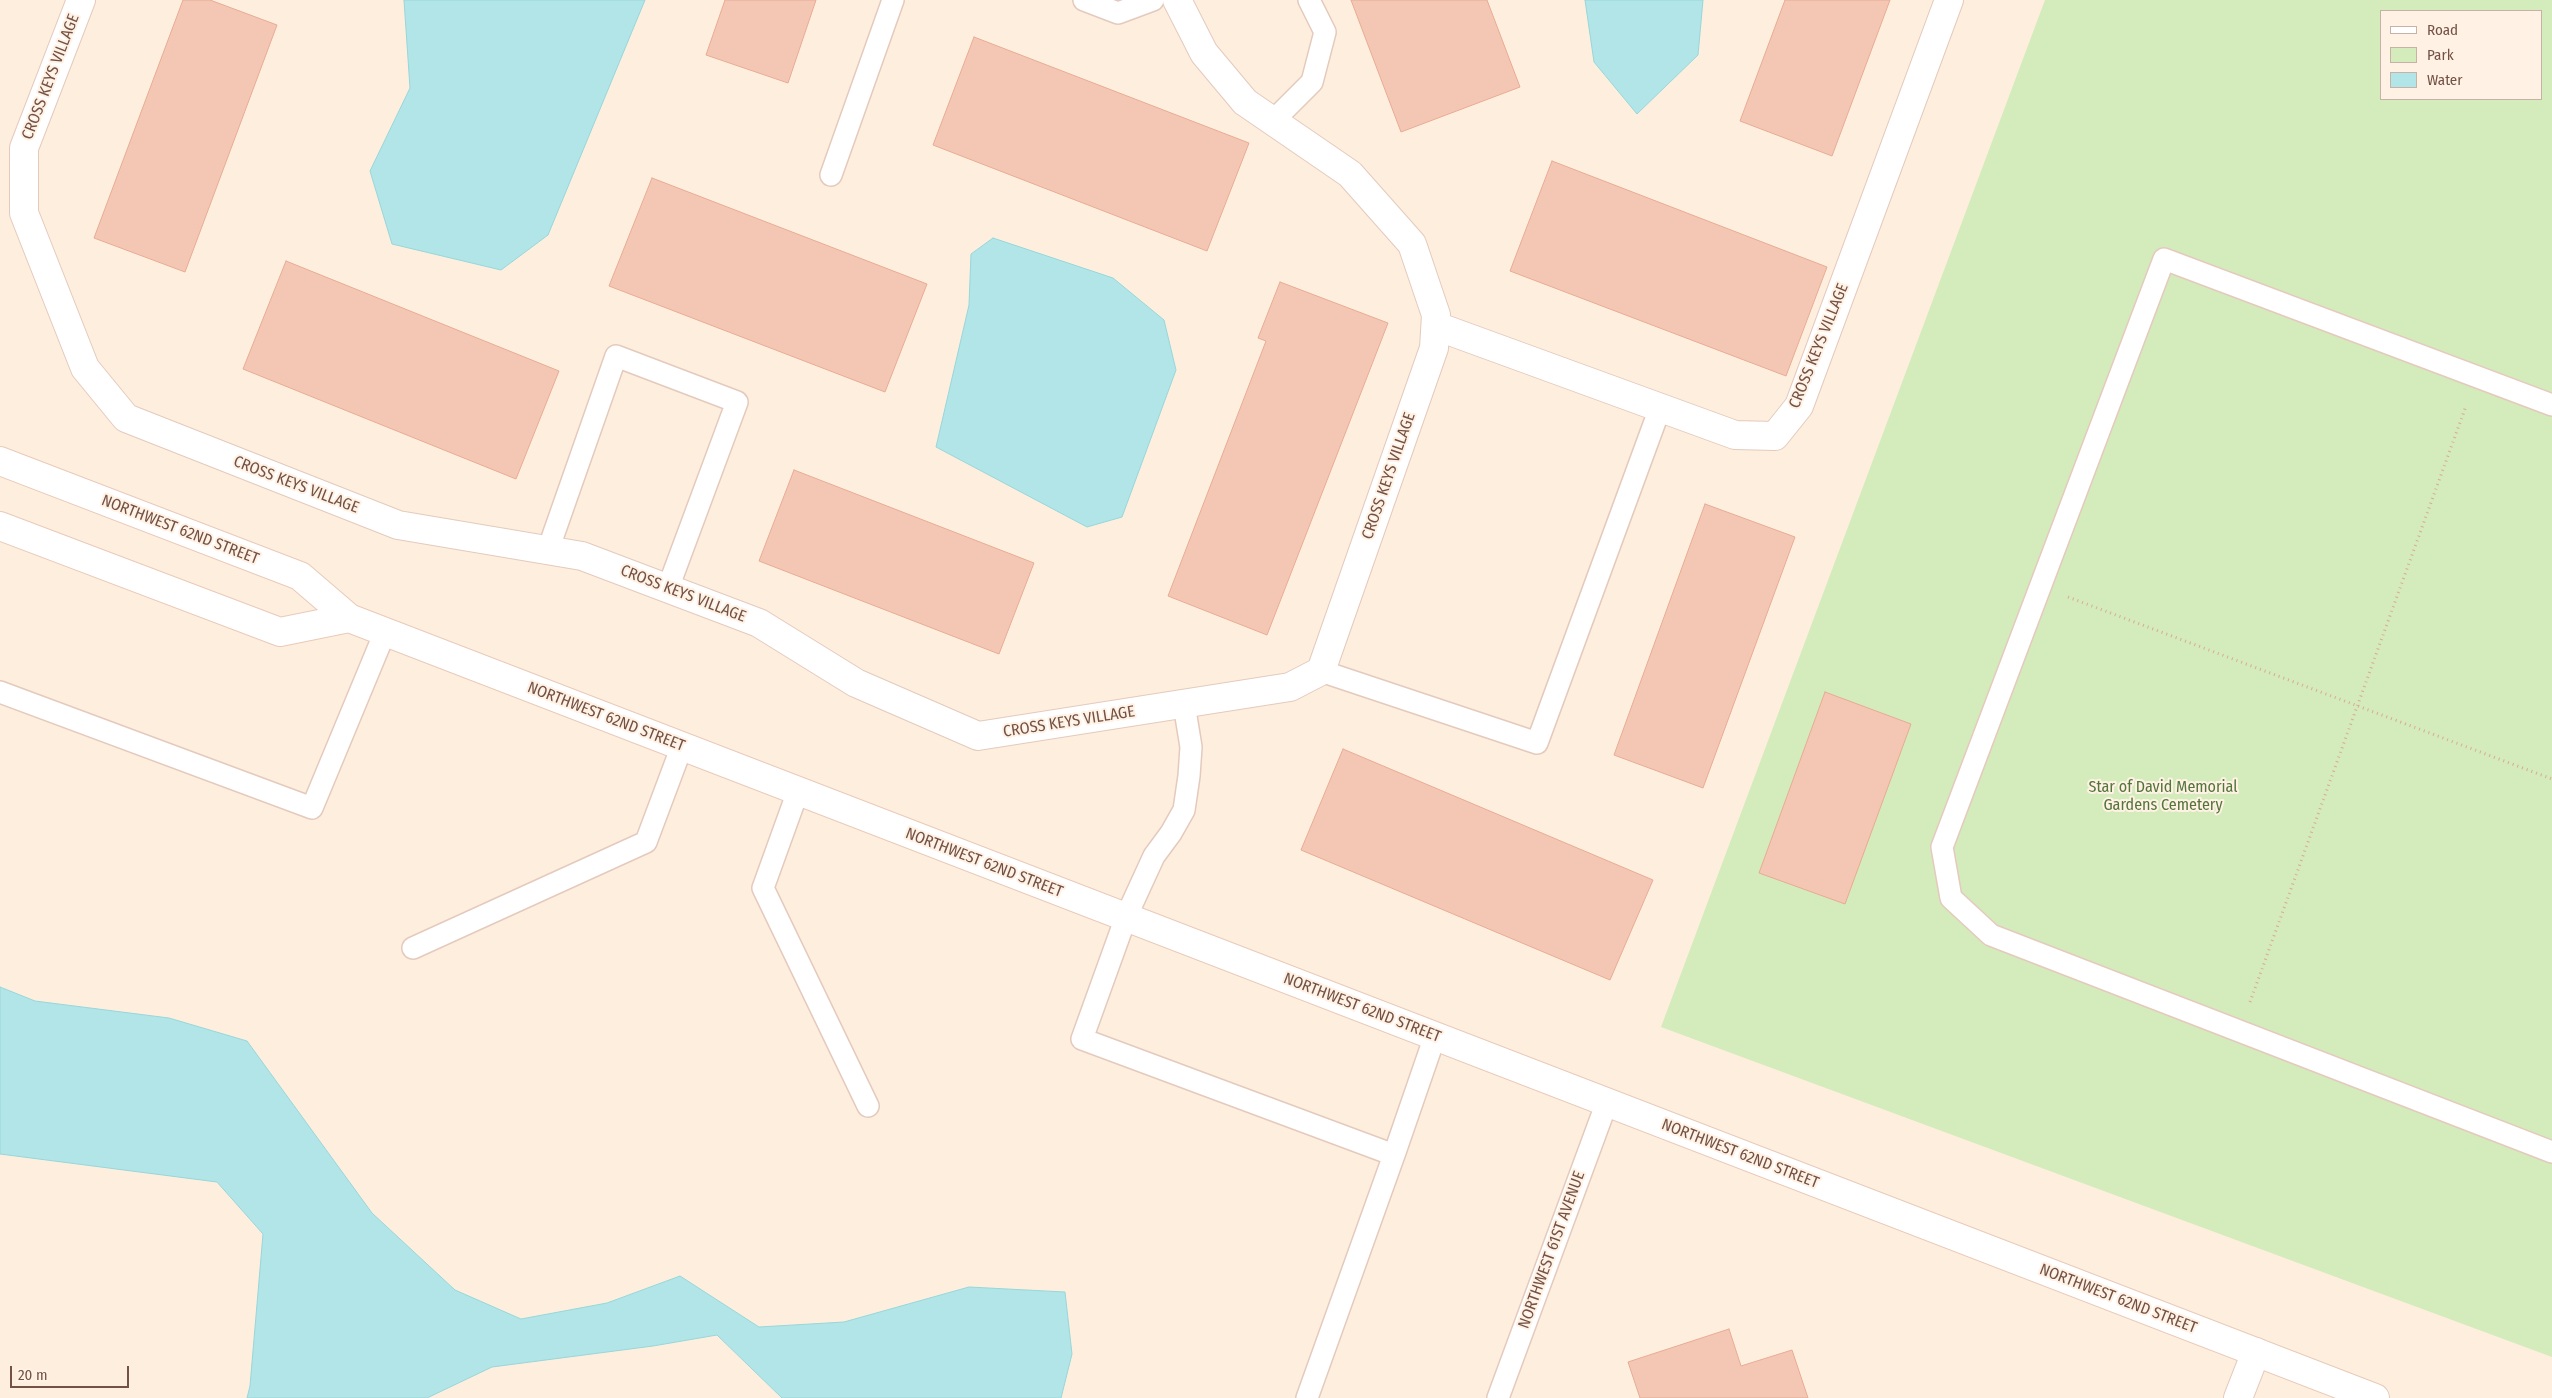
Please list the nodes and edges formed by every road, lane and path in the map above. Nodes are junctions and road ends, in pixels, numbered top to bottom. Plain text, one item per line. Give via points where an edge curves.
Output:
1 (81, 0) edge
2 (893, 0) edge
3 (1084, 0) edge
4 (1153, 0) edge
5 (1177, 0) edge
6 (1309, 0) edge
7 (1949, 0) edge
8 (1272, 121) junction
9 (831, 174) dead end
10 (1436, 326) junction
11 (2476, 377) junction
12 (2552, 406) edge
13 (1660, 408) junction
14 (0, 461) edge
15 (0, 526) edge
16 (548, 550) junction
17 (2040, 586) junction
18 (668, 588) junction
19 (349, 618) junction
20 (385, 632) junction
21 (1321, 670) junction
22 (0, 692) edge
23 (1184, 704) junction
24 (2357, 706) junction
25 (682, 746) junction
26 (2552, 779) edge
27 (798, 791) junction
28 (1126, 917) junction
29 (412, 948) dead end
30 (2240, 1031) junction
31 (1435, 1036) junction
32 (1606, 1102) junction
33 (868, 1106) dead end
34 (2552, 1152) edge
35 (1394, 1154) junction
36 (2256, 1352) junction
37 (1307, 1398) edge
38 (1498, 1398) edge
39 (2238, 1398) edge
40 (2375, 1398) edge

1 - 16 street, CROSS KEYS VILLAGE via 24,148 24,213 85,368 126,418 398,525
2 - 9 lane
3 - 4 lane via 1118,13
5 - 8 street, CROSS KEYS VILLAGE via 1204,53 1246,102
6 - 8 lane via 1326,32 1312,82
7 - 13 street, CROSS KEYS VILLAGE via 1799,406 1775,436 1736,435
8 - 10 street, CROSS KEYS VILLAGE via 1350,174 1412,244 1436,315
10 - 13 street, CROSS KEYS VILLAGE
10 - 21 street, CROSS KEYS VILLAGE via 1434,348
11 - 12 lane
11 - 17 lane via 2164,259
11 - 24 path
13 - 21 lane via 1537,743
14 - 19 street, NORTHWEST 62ND STREET via 300,576
15 - 19 street via 280,632
16 - 18 street, CROSS KEYS VILLAGE via 582,556
16 - 18 lane via 616,356 737,402
17 - 24 path
17 - 30 lane via 1942,847 1951,898 1991,935
18 - 23 street, CROSS KEYS VILLAGE via 759,623 856,683 978,736
19 - 20 street, NORTHWEST 62ND STREET
20 - 22 lane via 312,808
20 - 25 street, NORTHWEST 62ND STREET
21 - 23 street, CROSS KEYS VILLAGE via 1290,687
23 - 28 lane via 1190,747 1190,776 1184,810 1154,856
24 - 26 path
24 - 30 path
25 - 27 street, NORTHWEST 62ND STREET
25 - 29 lane via 646,842
27 - 28 street, NORTHWEST 62ND STREET
27 - 33 lane via 763,888
28 - 31 street, NORTHWEST 62ND STREET
28 - 35 lane via 1082,1039
30 - 34 lane
31 - 32 street, NORTHWEST 62ND STREET
31 - 35 lane
32 - 36 street, NORTHWEST 62ND STREET
32 - 38 lane, NORTHWEST 61ST AVENUE
35 - 37 lane
36 - 39 street
36 - 40 street, NORTHWEST 62ND STREET

